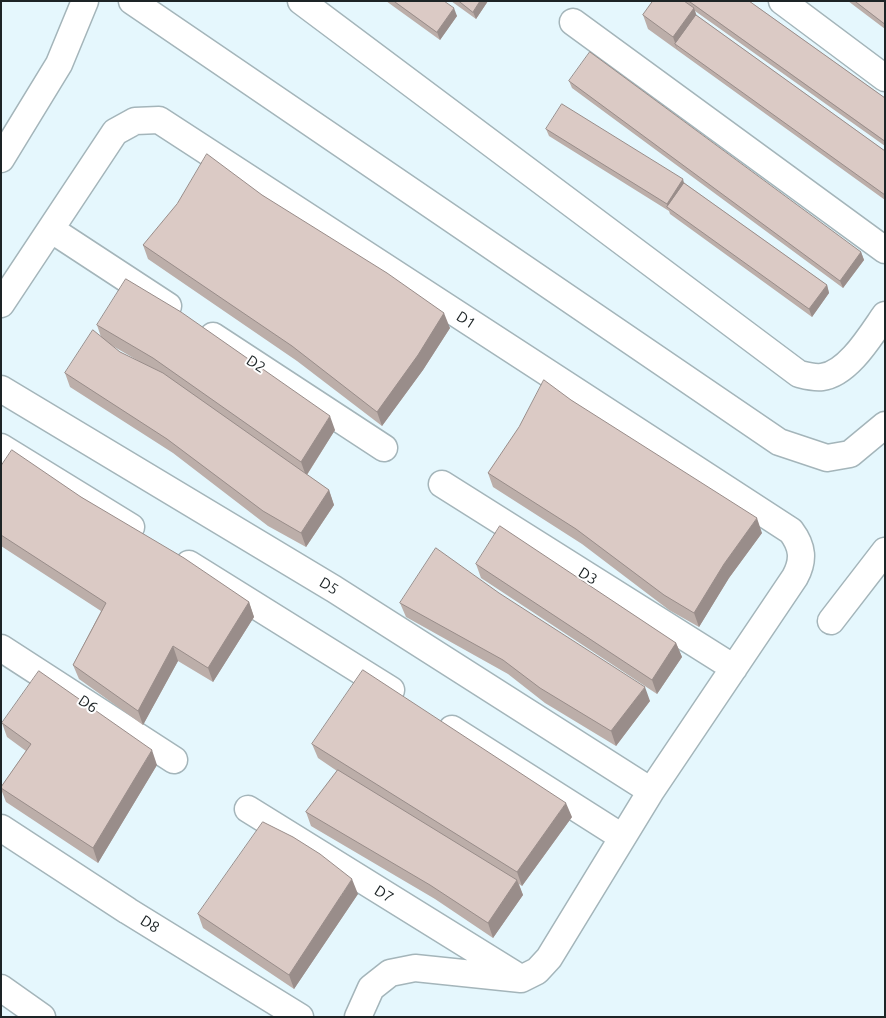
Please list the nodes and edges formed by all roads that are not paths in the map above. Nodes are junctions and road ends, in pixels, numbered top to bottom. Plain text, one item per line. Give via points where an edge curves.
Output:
1 (85, 1) edge
2 (132, 1) edge
3 (300, 1) edge
4 (782, 1) edge
5 (573, 22) dead end
6 (885, 78) edge
7 (1, 159) edge
8 (52, 230) junction
9 (885, 250) edge
10 (1, 304) edge
11 (885, 315) edge
12 (1, 389) edge
13 (885, 424) edge
14 (1, 447) edge
15 (384, 448) dead end
16 (442, 484) dead end
17 (885, 551) edge
18 (831, 621) dead end
19 (1, 648) edge
20 (734, 668) junction
21 (174, 760) dead end
22 (651, 791) junction
23 (248, 809) dead end
24 (1, 828) edge
25 (622, 837) junction
26 (520, 979) junction
27 (1, 988) edge
28 (42, 1017) edge
29 (300, 1017) edge
30 (358, 1017) edge

1 - 7 street via 59,64
2 - 13 street via 779,442 827,458 850,454
3 - 11 street via 799,374 813,377 832,375 855,356
4 - 6 street
5 - 9 street
8 - 10 street
8 - 15 street, D2
8 - 20 street, D1 via 116,132 135,121 159,120 791,531 799,542 801,566
12 - 22 street, D5 via 334,589
14 - 25 street
16 - 20 street, D3
17 - 18 street
19 - 21 street, D6
20 - 22 street
22 - 25 street
23 - 26 street, D7
24 - 29 street, D8
25 - 26 street via 549,958 537,971
26 - 30 street via 415,968 390,973 371,988
27 - 28 street

